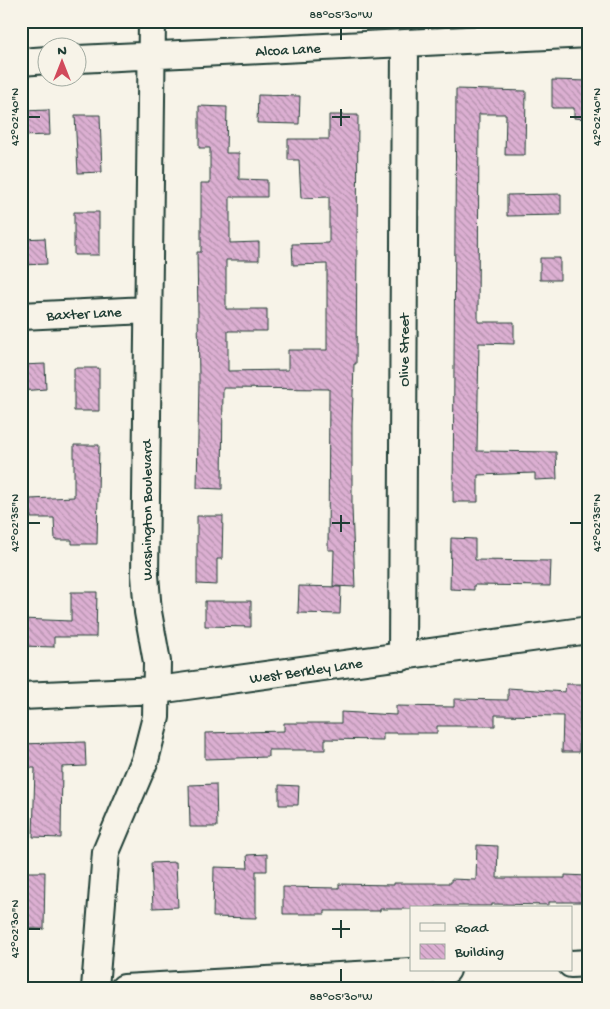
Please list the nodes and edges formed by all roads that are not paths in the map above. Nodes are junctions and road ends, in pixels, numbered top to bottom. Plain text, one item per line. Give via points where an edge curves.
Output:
1 (152, 21) edge
2 (589, 34) edge
3 (405, 43) junction
4 (152, 56) junction
5 (88, 59) edge
6 (38, 61) edge
7 (21, 62) edge
8 (147, 310) junction
9 (21, 316) edge
10 (589, 630) edge
11 (402, 657) junction
12 (158, 690) junction
13 (21, 696) edge
14 (589, 963) edge
15 (572, 964) edge
16 (411, 972) edge
17 (95, 988) edge
18 (124, 988) edge

1 - 4 street, Washington Boulevard
2 - 3 street, Alcoa Lane
3 - 4 street, Alcoa Lane
3 - 11 street, Olive Street
4 - 5 street, Alcoa Lane
4 - 8 street, Washington Boulevard
6 - 7 street
8 - 9 street, Baxter Lane
8 - 12 street, Washington Boulevard via 145,575 148,612 158,662
10 - 11 street, West Berkley Lane
11 - 12 street, West Berkley Lane
12 - 13 street, West Berkley Lane
12 - 17 street, Washington Boulevard via 156,717 145,760 106,852
14 - 15 street
16 - 18 street

